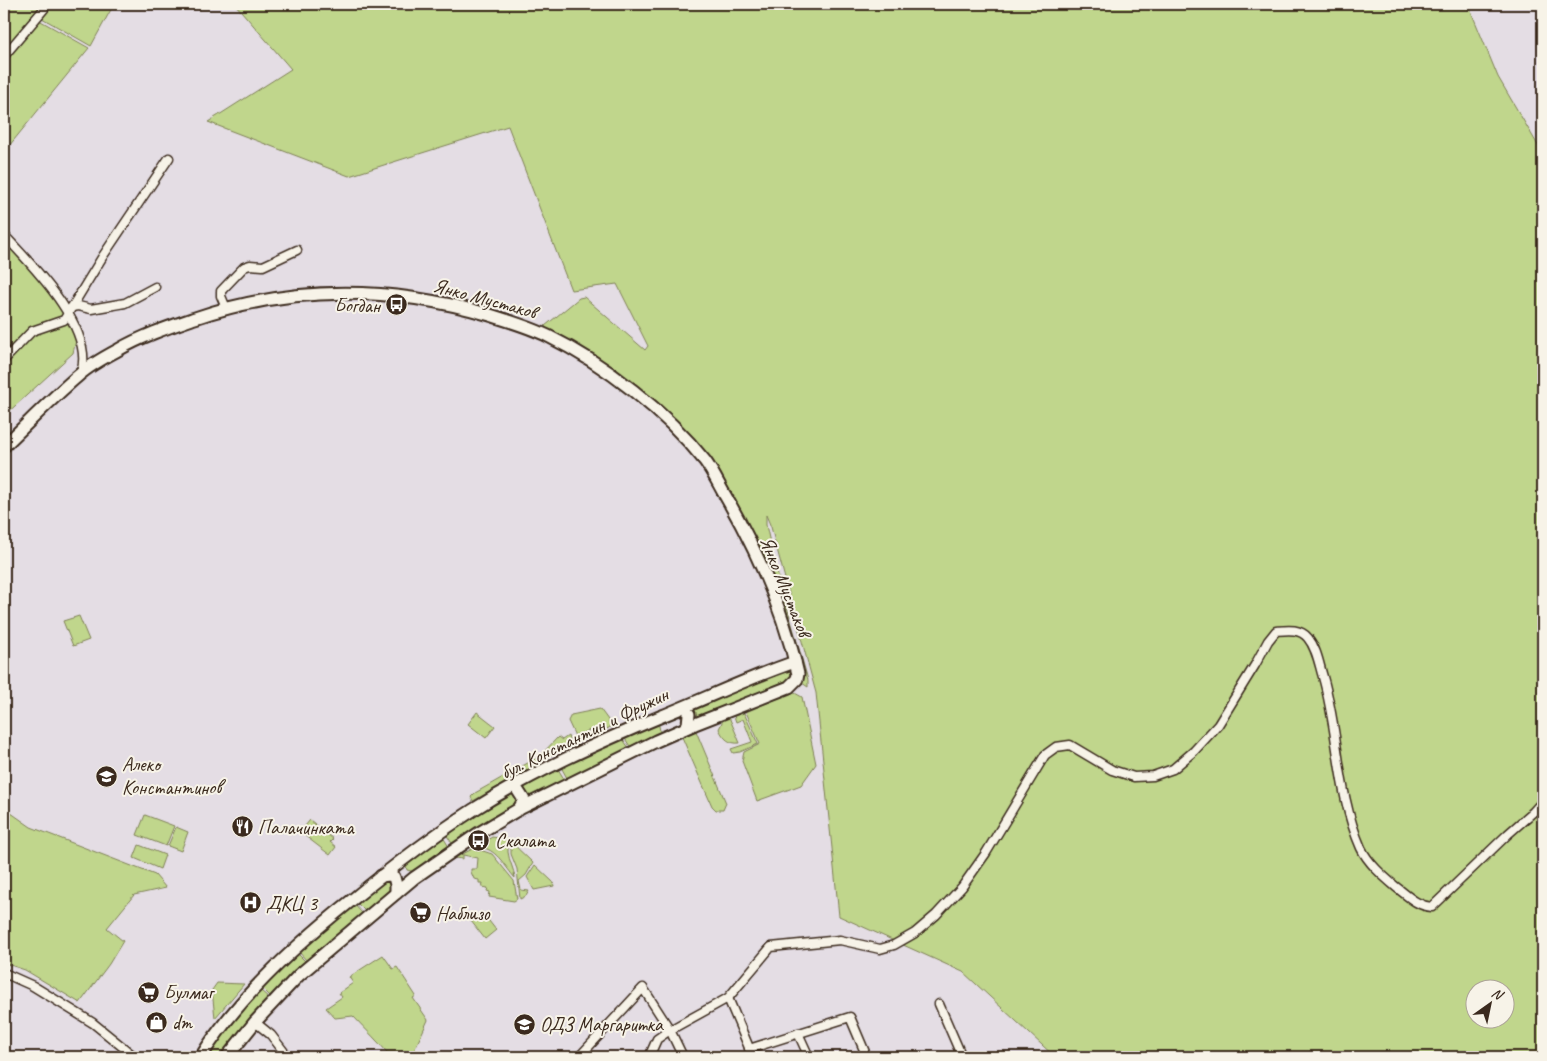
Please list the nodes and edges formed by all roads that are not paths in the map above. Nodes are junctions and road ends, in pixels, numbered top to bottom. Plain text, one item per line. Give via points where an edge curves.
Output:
1 (44, 9) dead end
2 (4, 56) edge
3 (169, 158) dead end
4 (4, 235) edge
5 (297, 250) dead end
6 (155, 286) dead end
7 (226, 308) junction
8 (70, 310) junction
9 (4, 360) edge
10 (81, 373) junction
11 (4, 446) edge
12 (795, 662) junction
13 (664, 715) junction
14 (687, 719) junction
15 (670, 734) junction
16 (515, 786) junction
17 (1543, 801) edge
18 (519, 808) junction
19 (403, 860) junction
20 (381, 876) junction
21 (416, 877) junction
22 (396, 893) junction
23 (4, 973) edge
24 (728, 998) junction
25 (939, 1004) dead end
26 (255, 1022) junction
27 (670, 1030) junction
28 (798, 1033) junction
29 (749, 1049) junction
30 (135, 1057) edge
31 (201, 1057) edge
32 (227, 1057) edge
33 (288, 1057) edge
34 (579, 1057) edge
35 (649, 1057) edge
36 (684, 1057) edge
37 (753, 1057) edge
38 (809, 1057) edge
39 (867, 1057) edge
40 (962, 1057) edge

1 - 2 street
3 - 8 street
4 - 8 street
5 - 7 street via 263,266 244,267 221,291
6 - 8 street via 125,303 91,309 78,306
7 - 10 street, Янко Мустаков via 148,335
7 - 12 street, Янко Мустаков via 282,297 341,292 392,295 438,302 506,320 547,335 590,360 654,407 706,464 754,551 782,619
8 - 9 street via 64,320 32,331
8 - 10 street via 82,345 84,365
10 - 11 street, Янко Мустаков
12 - 14 street, бул. Константин и Фружин via 738,683
12 - 14 street, бул. Константин и Фружин via 797,679 789,687
13 - 14 street, бул. Константин и Фружин
13 - 15 street via 664,724
13 - 16 street, бул. Константин и Фружин via 572,755
14 - 15 street, бул. Константин и Фружин
15 - 18 street, бул. Константин и Фружин
16 - 18 street via 524,800
16 - 19 street, бул. Константин и Фружин via 473,810
17 - 24 street via 1432,907 1414,902 1367,859 1361,847 1348,809 1328,693 1316,652 1307,636 1293,629 1276,631 1218,725 1173,769 1153,776 1134,777 1112,770 1070,745 1056,747 1035,769 986,853 962,887 915,933 894,945 880,948 840,940 771,947
18 - 21 street, бул. Константин и Фружин
19 - 20 street, бул. Константин и Фружин
19 - 21 street via 401,869
20 - 22 street via 394,877
20 - 31 street, бул. Константин и Фружин via 294,949 247,997
21 - 22 street, бул. Константин и Фружин
22 - 26 street, бул. Константин и Фружин via 299,975
23 - 30 street via 33,986 93,1022
24 - 27 street
24 - 29 street
25 - 40 street
26 - 32 street, бул. Константин и Фружин
26 - 33 street via 271,1035
27 - 34 street via 643,988
27 - 35 street via 657,1039
27 - 36 street
28 - 29 street
28 - 38 street
28 - 39 street via 850,1017
29 - 37 street

